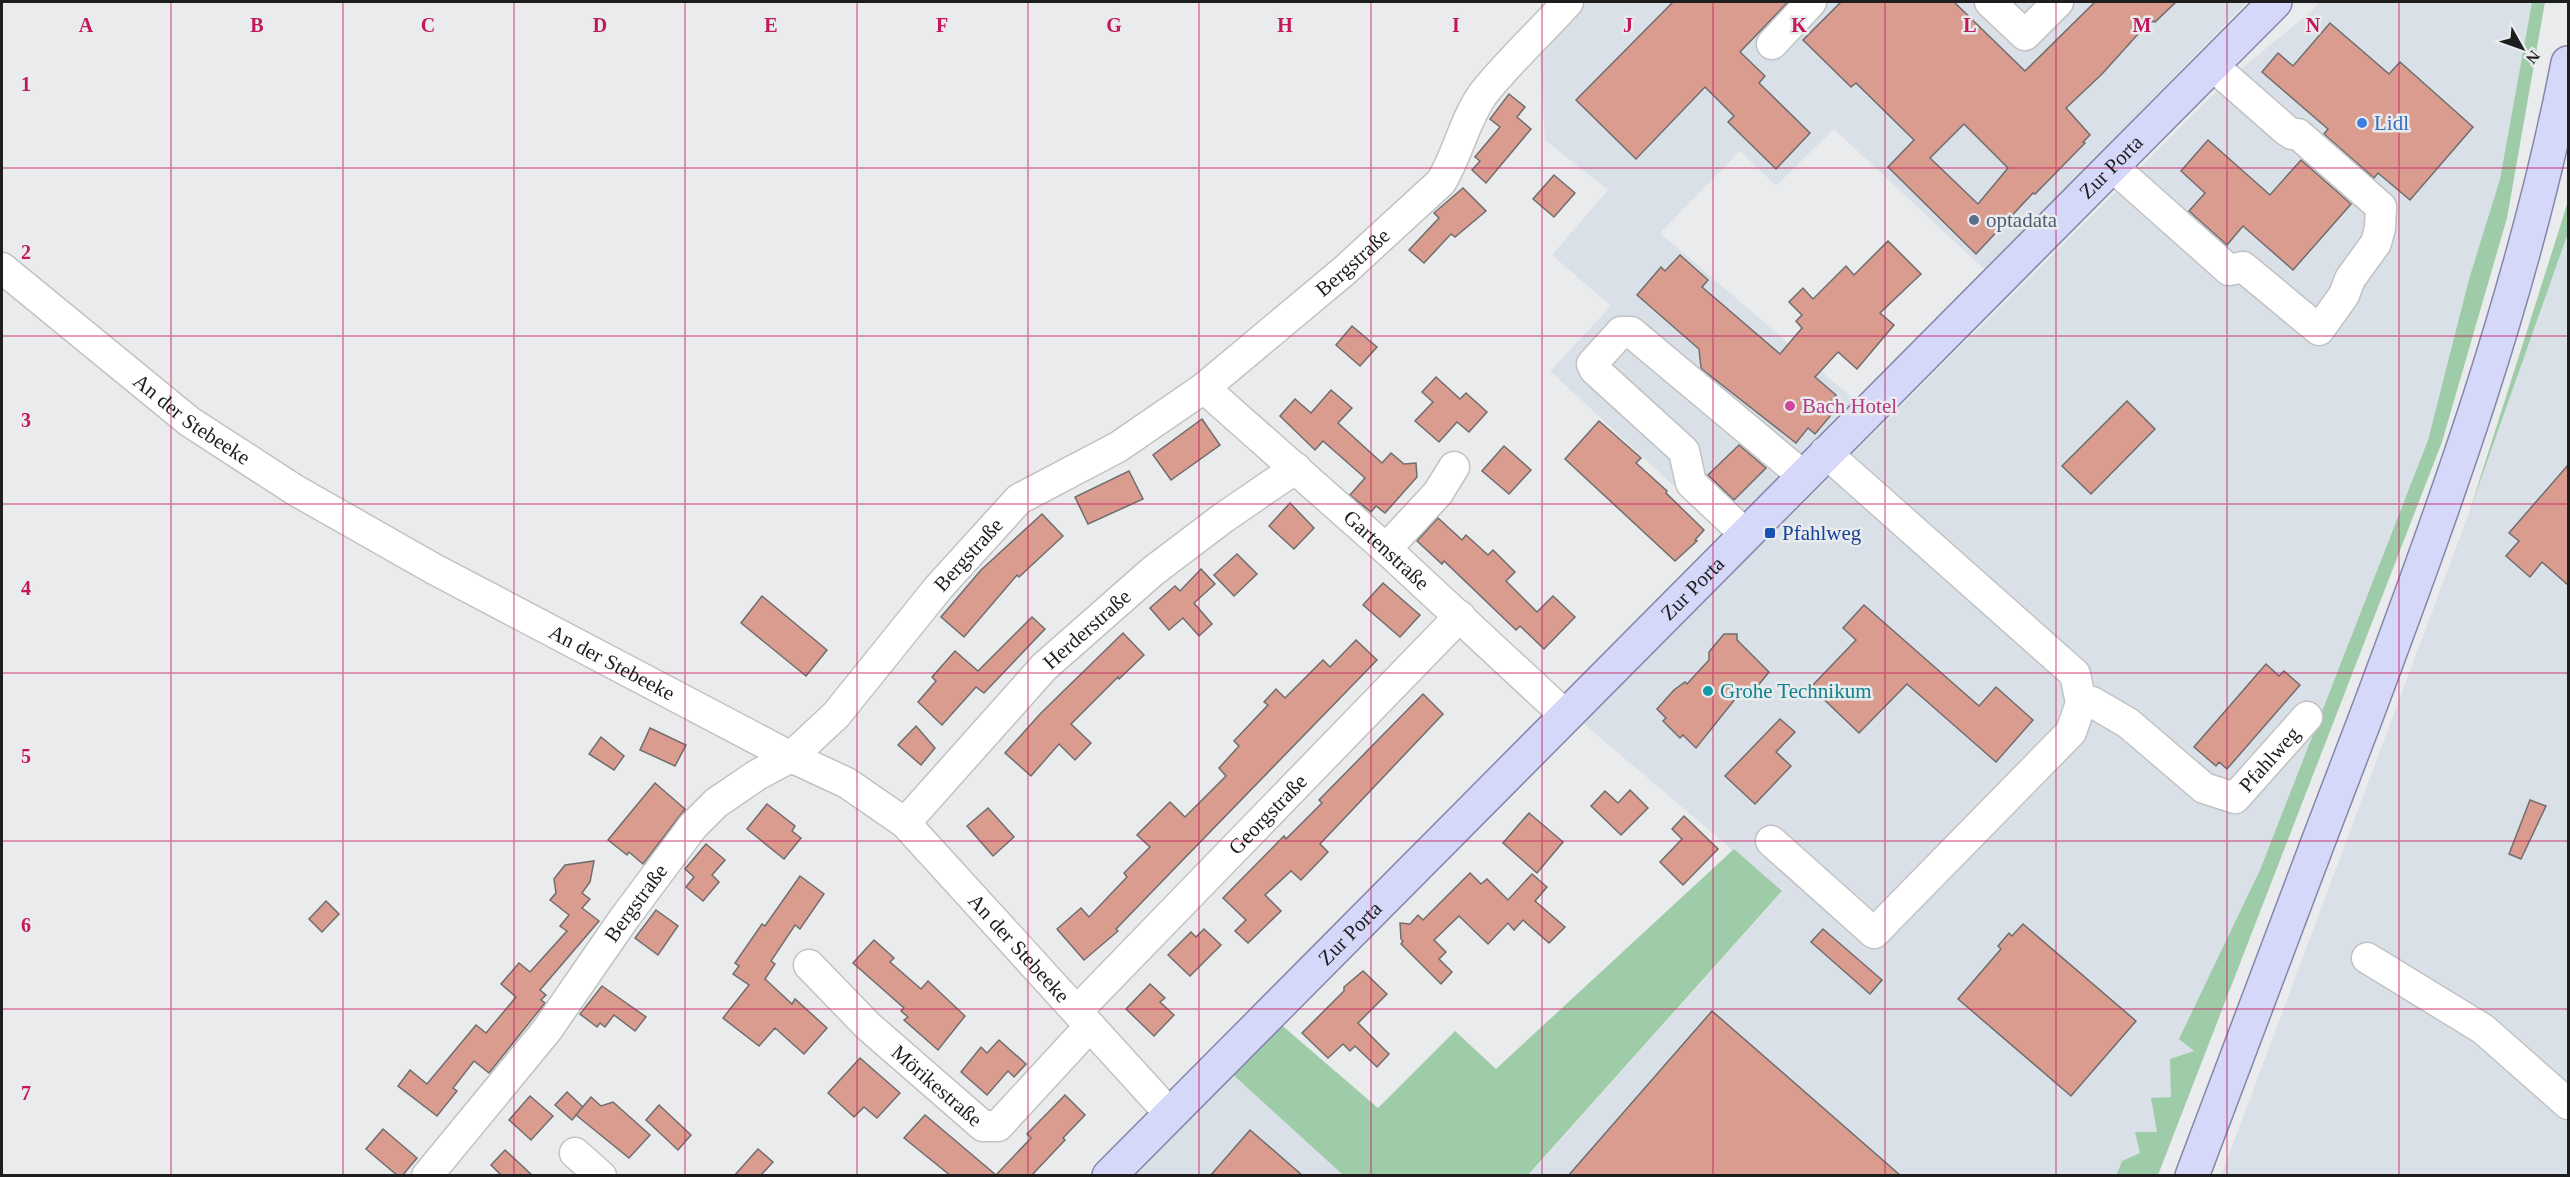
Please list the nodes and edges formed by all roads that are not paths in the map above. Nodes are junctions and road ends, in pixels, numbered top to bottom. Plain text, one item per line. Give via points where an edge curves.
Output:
1 (1569, 2) edge
2 (1811, 2) edge
3 (1990, 2) edge
4 (2058, 2) edge
5 (2275, 2) edge
6 (1772, 44) dead end
7 (2568, 63) edge
8 (2212, 65) junction
9 (2112, 166) junction
10 (2, 268) edge
11 (1204, 388) junction
12 (1825, 452) junction
13 (1454, 467) dead end
14 (1296, 468) junction
15 (1802, 476) junction
16 (1745, 534) junction
17 (1386, 549) junction
18 (1460, 616) junction
19 (2081, 703) junction
20 (1566, 716) junction
21 (2307, 717) dead end
22 (792, 757) junction
23 (905, 822) junction
24 (1771, 841) dead end
25 (2367, 958) dead end
26 (809, 964) dead end
27 (1083, 1019) junction
28 (2568, 1104) edge
29 (1170, 1114) junction
30 (575, 1153) dead end
31 (428, 1176) edge
32 (602, 1176) edge
33 (1109, 1176) edge
34 (2192, 1176) edge

1 - 11 street, Bergstraße via 1483,95 1442,182 1344,271
2 - 6 street
3 - 4 street via 2025,35
5 - 8 main road, Zur Porta
7 - 34 main road via 2558,119 2523,254 2464,448
8 - 9 main road, Zur Porta
8 - 9 street via 2381,207 2376,243 2319,330 2243,267 2229,270
9 - 12 main road, Zur Porta
10 - 22 street, An der Stebeeke via 190,422 295,490 434,569
11 - 14 street, Gartenstraße
11 - 22 street, Bergstraße via 1118,447 1019,499 939,587 836,715
12 - 15 main road, Zur Porta
12 - 19 street via 2074,674
13 - 17 street via 1438,493
14 - 17 street, Gartenstraße
14 - 23 street, Herderstraße via 1153,571 1044,666
15 - 16 main road, Zur Porta
15 - 16 street via 1631,332 1621,332 1592,364 1595,370 1684,451 1691,483
16 - 20 main road, Zur Porta
17 - 18 street, Gartenstraße
18 - 20 street, Gartenstraße
18 - 27 street, Georgstraße
19 - 21 street, Pfahlweg via 2092,702 2128,723 2204,788 2235,798
19 - 24 street via 2071,732 1874,933
20 - 29 main road, Zur Porta
22 - 23 street, An der Stebeeke via 847,783
22 - 31 street, Bergstraße via 716,803 693,826 547,1030
23 - 27 street, An der Stebeeke
25 - 28 street via 2483,1029
26 - 27 street, Mörikestraße via 868,1026 983,1126 998,1126
27 - 29 street, An der Stebeeke
29 - 33 main road, Zur Porta
30 - 32 street

